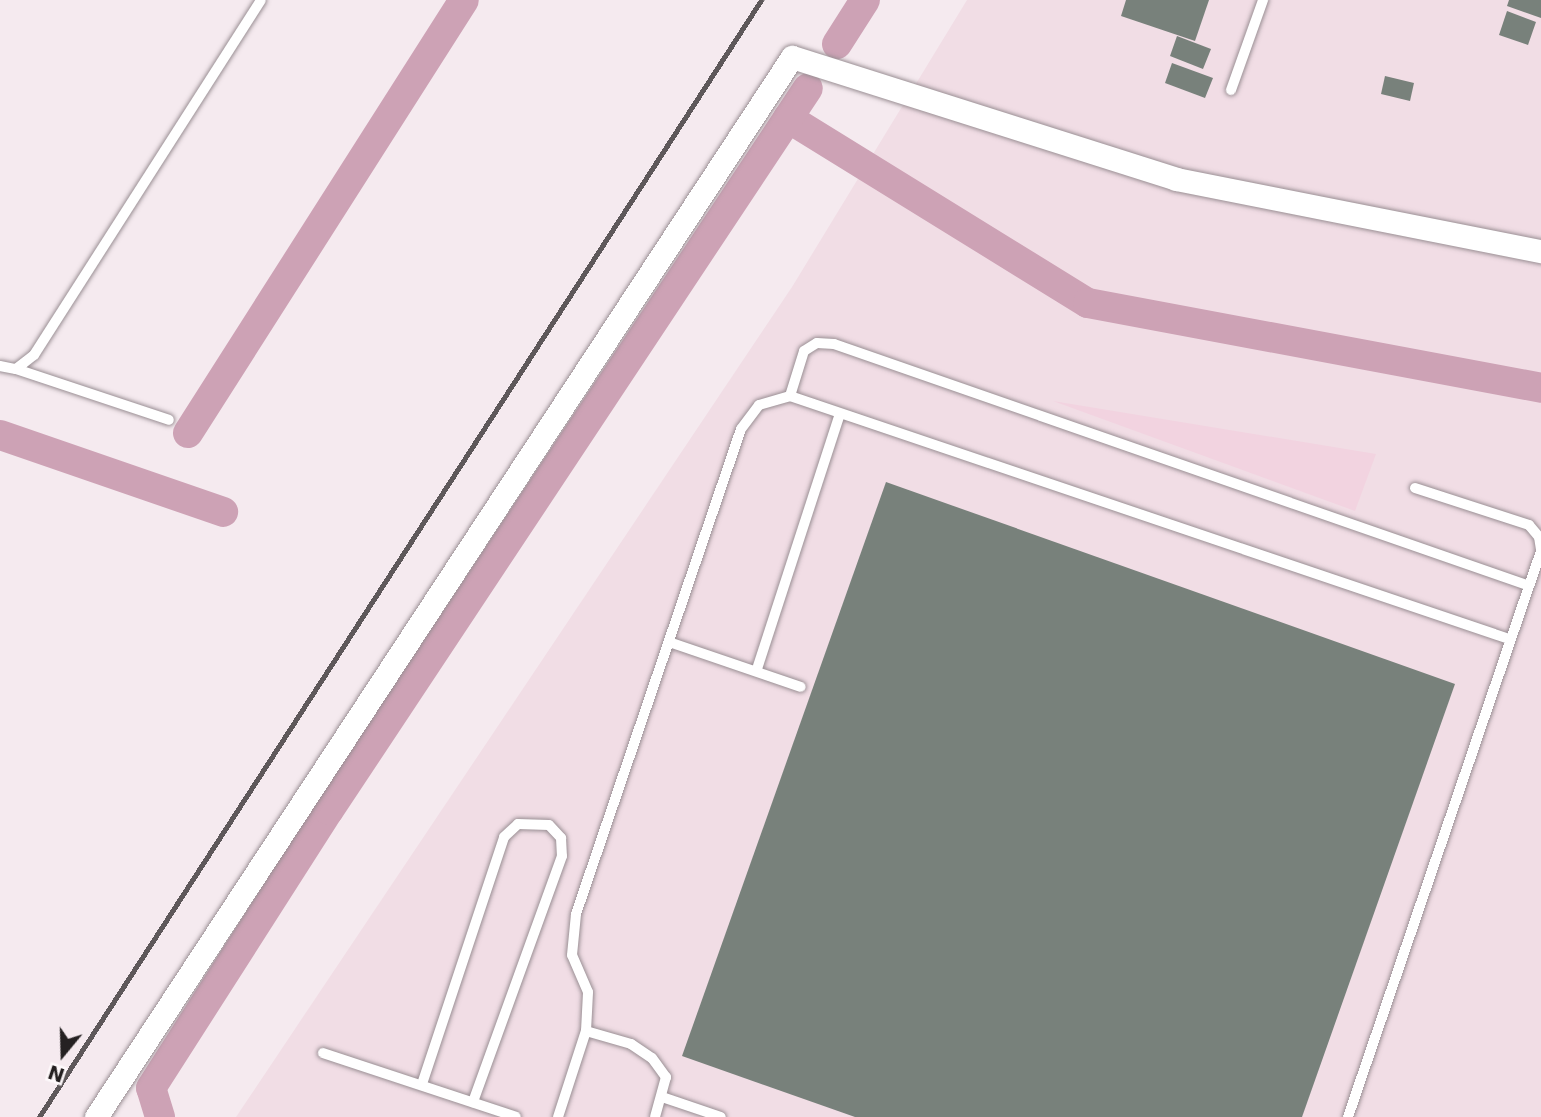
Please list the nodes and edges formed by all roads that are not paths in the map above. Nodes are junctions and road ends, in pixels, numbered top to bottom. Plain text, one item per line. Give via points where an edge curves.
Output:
1 (261, 0) edge
2 (1263, 0) edge
3 (1231, 90) dead end
4 (1541, 251) edge
5 (0, 366) edge
6 (16, 369) junction
7 (790, 396) junction
8 (841, 414) junction
9 (169, 420) dead end
10 (1415, 488) dead end
11 (1541, 550) edge
12 (1527, 585) junction
13 (1509, 639) junction
14 (669, 642) junction
15 (757, 669) junction
16 (801, 687) dead end
17 (586, 1031) junction
18 (323, 1053) dead end
19 (422, 1084) junction
20 (662, 1097) junction
21 (473, 1102) junction
22 (486, 1112) edge
23 (96, 1117) edge
24 (516, 1117) edge
25 (558, 1117) edge
26 (655, 1117) edge
27 (721, 1117) edge
28 (1349, 1117) edge

1 - 6 lane via 34,355
2 - 3 lane
4 - 23 street via 1176,179 792,57
5 - 6 lane
6 - 9 lane
7 - 8 lane
7 - 12 lane via 803,351 817,343 834,344
7 - 14 lane via 759,405 741,429
8 - 13 lane
8 - 15 lane
10 - 11 lane via 1529,525 1539,537
11 - 12 lane
12 - 13 lane
13 - 28 lane via 1406,958
14 - 15 lane
14 - 17 lane via 576,914 572,955 588,992
15 - 16 lane
17 - 20 lane via 631,1044 652,1058 666,1077
17 - 25 lane
18 - 19 lane
19 - 21 lane
19 - 21 lane via 505,837 519,824 549,825 561,838 562,856
20 - 26 lane
20 - 27 lane
21 - 22 lane
22 - 24 lane

